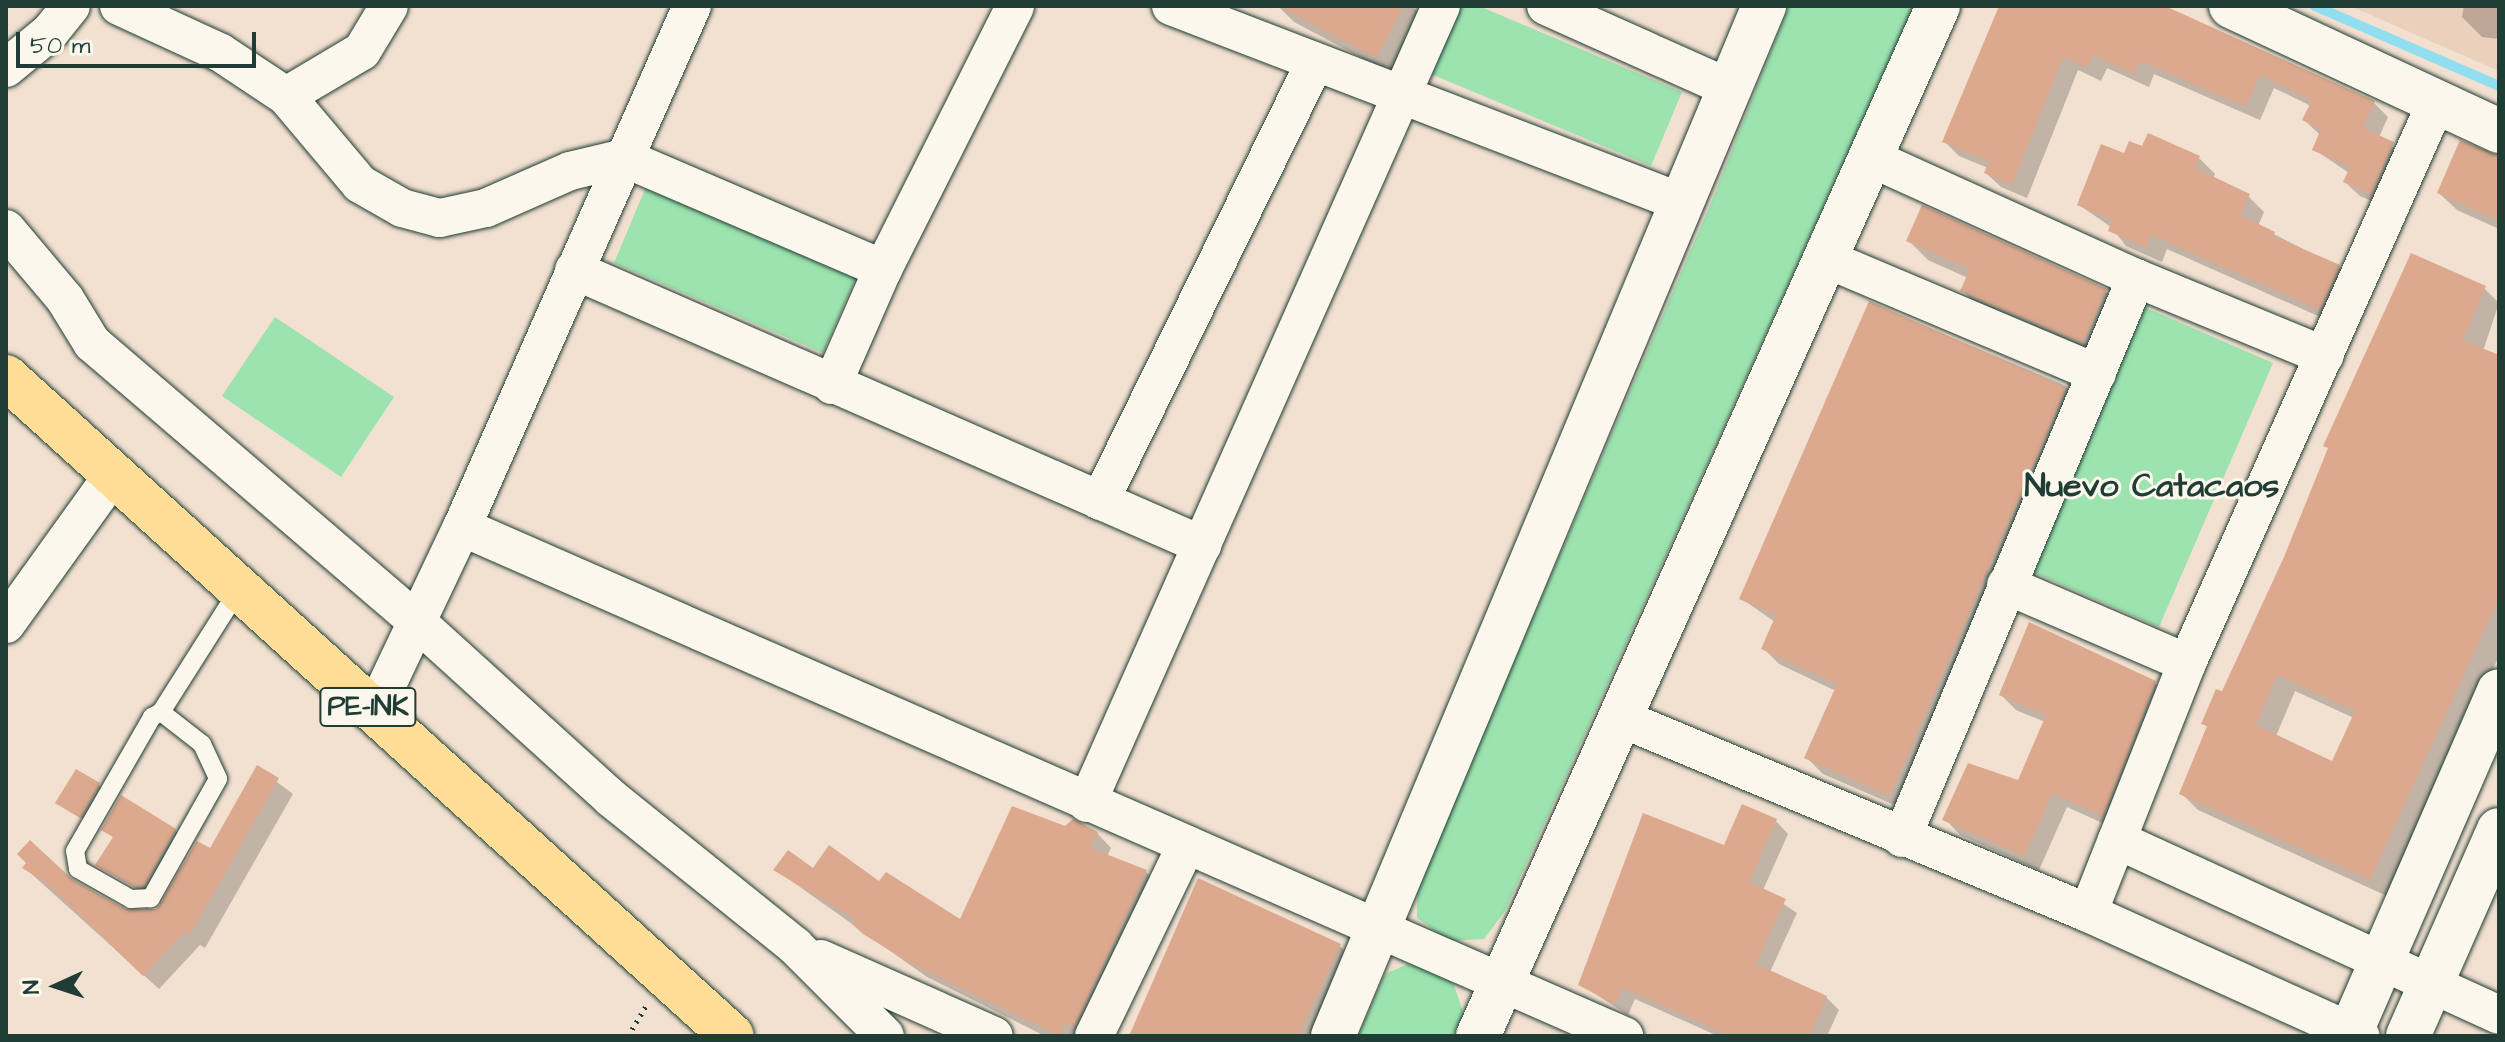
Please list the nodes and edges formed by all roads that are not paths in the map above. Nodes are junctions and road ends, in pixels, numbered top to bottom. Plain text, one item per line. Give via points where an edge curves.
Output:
1 (71, 6) edge
2 (119, 6) edge
3 (389, 6) edge
4 (692, 6) edge
5 (1015, 6) edge
6 (1171, 6) edge
7 (1441, 6) edge
8 (1546, 6) edge
9 (1764, 6) edge
10 (1938, 6) edge
11 (2231, 6) edge
12 (1315, 62) junction
13 (6, 68) edge
14 (1727, 87) junction
15 (1401, 95) junction
16 (286, 96) junction
17 (2436, 103) junction
18 (2499, 131) edge
19 (624, 158) junction
20 (1871, 158) junction
21 (1683, 203) junction
22 (6, 229) edge
23 (1829, 260) junction
24 (883, 269) junction
25 (574, 270) junction
26 (2136, 278) junction
27 (2325, 356) junction
28 (2097, 373) junction
29 (6, 377) edge
30 (832, 385) junction
31 (113, 475) junction
32 (1100, 501) junction
33 (462, 527) junction
34 (1202, 545) junction
35 (2006, 585) junction
36 (239, 589) junction
37 (417, 622) junction
38 (6, 624) edge
39 (2187, 663) junction
40 (2499, 691) edge
41 (161, 712) junction
42 (374, 712) junction
43 (1618, 717) junction
44 (1087, 803) junction
45 (2499, 830) edge
46 (1902, 838) junction
47 (2117, 840) junction
48 (1186, 846) junction
49 (2088, 913) junction
50 (1380, 930) junction
51 (795, 946) junction
52 (2380, 963) junction
53 (1504, 980) junction
54 (2431, 985) junction
55 (2499, 1015) edge
56 (2354, 1035) edge
57 (732, 1036) edge
58 (885, 1036) edge
59 (994, 1036) edge
60 (1094, 1036) edge
61 (1333, 1036) edge
62 (1478, 1036) edge
63 (1624, 1036) edge
64 (2408, 1036) edge

1 - 13 street via 50,32
2 - 16 street via 221,53
3 - 16 street via 362,51
4 - 19 street
5 - 24 street
6 - 12 street
7 - 15 street
8 - 14 street
9 - 14 street
10 - 20 street
11 - 17 street
12 - 15 street
12 - 32 street
14 - 21 street
15 - 21 street
15 - 34 street
16 - 19 street via 360,184 402,208 440,218 486,208 570,171
17 - 18 street
17 - 27 street
19 - 24 street
19 - 25 street
20 - 23 street
20 - 26 street
21 - 50 street
22 - 37 street via 65,299 92,343
23 - 28 street
23 - 43 street
24 - 30 street
25 - 30 street
25 - 33 street
26 - 27 street
26 - 28 street
27 - 39 street
28 - 35 street
29 - 31 main road, PE-1NK
30 - 32 street
31 - 36 main road, PE-1NK
31 - 38 street
32 - 34 street
33 - 37 street
33 - 44 street
34 - 44 street
35 - 39 street
35 - 46 street
36 - 41 lane
36 - 42 main road, PE-1NK
37 - 42 street
37 - 51 street via 611,798
39 - 47 street
40 - 52 street
41 - 41 lane via 152,717 75,851 78,869 131,899 151,898 218,779 202,744
42 - 57 main road, PE-1NK
43 - 46 street
43 - 53 street
44 - 48 street
45 - 54 street
46 - 49 street
47 - 49 street
47 - 52 street
48 - 50 street
48 - 60 street
49 - 56 street
50 - 53 street
50 - 61 street
51 - 58 street
51 - 59 street
52 - 54 street
52 - 56 street
53 - 62 street
53 - 63 street
54 - 55 street
54 - 64 street

